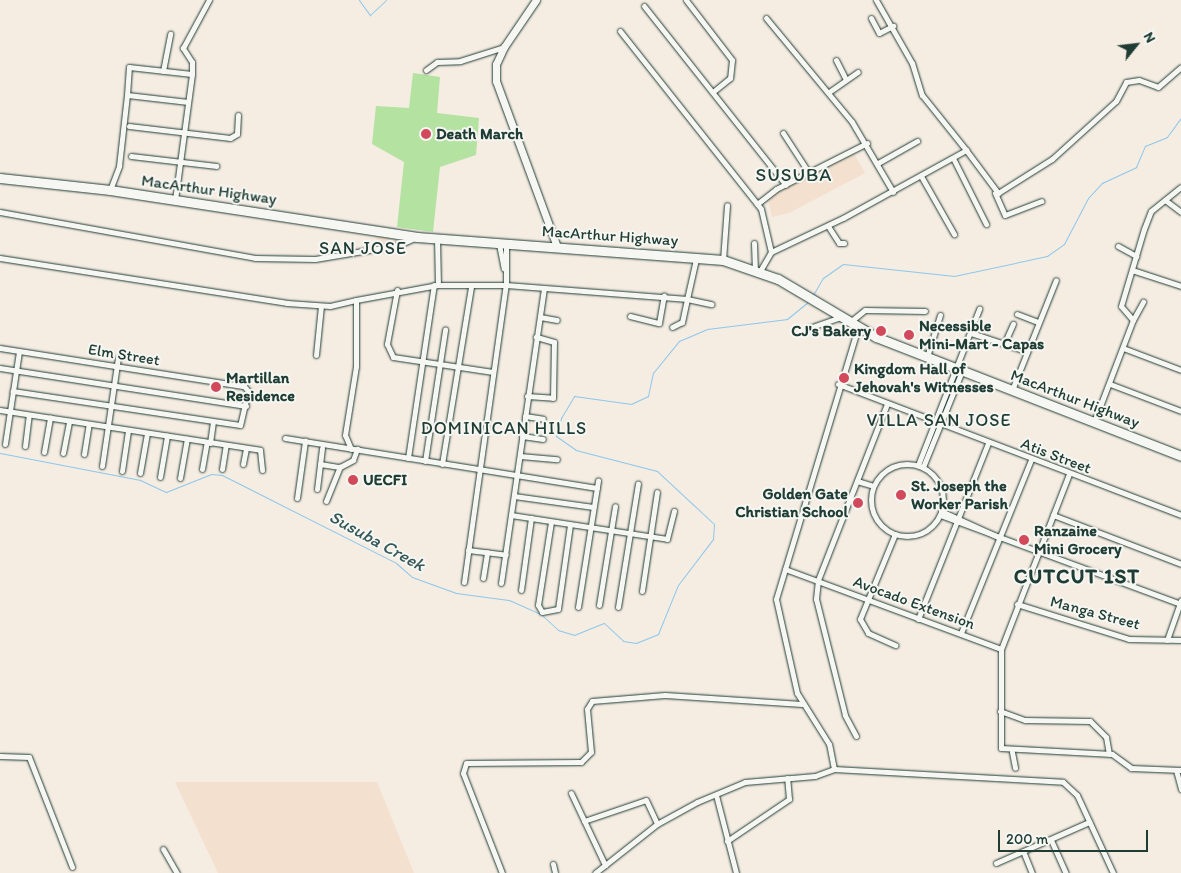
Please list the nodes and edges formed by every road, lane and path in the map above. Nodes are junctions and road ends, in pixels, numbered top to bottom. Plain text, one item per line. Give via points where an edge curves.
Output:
1 (208, 0) edge
2 (536, 0) edge
3 (686, 0) edge
4 (876, 0) edge
5 (644, 6) dead end
6 (766, 18) dead end
7 (871, 18) dead end
8 (892, 26) junction
9 (620, 32) dead end
10 (170, 34) dead end
11 (504, 47) junction
12 (836, 60) dead end
13 (1181, 67) edge
14 (426, 70) dead end
15 (163, 71) junction
16 (858, 72) dead end
17 (192, 74) junction
18 (845, 78) junction
19 (713, 92) junction
20 (829, 92) junction
21 (127, 95) junction
22 (188, 102) junction
23 (238, 115) dead end
24 (130, 126) dead end
25 (185, 132) junction
26 (783, 133) dead end
27 (917, 141) dead end
28 (867, 142) junction
29 (966, 150) junction
30 (131, 156) dead end
31 (953, 158) junction
32 (180, 162) junction
33 (878, 163) junction
34 (216, 166) dead end
35 (809, 173) junction
36 (921, 176) junction
37 (0, 178) edge
38 (786, 185) junction
39 (1181, 187) edge
40 (110, 190) junction
41 (893, 192) junction
42 (995, 193) junction
43 (1164, 200) junction
44 (175, 201) junction
45 (1041, 201) dead end
46 (727, 204) dead end
47 (757, 204) junction
48 (0, 212) edge
49 (1181, 212) edge
50 (986, 224) dead end
51 (828, 226) junction
52 (954, 234) dead end
53 (417, 237) junction
54 (438, 238) junction
55 (754, 243) dead end
56 (844, 243) dead end
57 (503, 244) junction
58 (1118, 246) dead end
59 (557, 247) junction
60 (771, 252) junction
61 (1136, 256) junction
62 (0, 258) edge
63 (696, 259) junction
64 (723, 260) junction
65 (757, 270) junction
66 (1132, 270) junction
67 (1056, 280) dead end
68 (436, 285) junction
69 (506, 285) junction
70 (1181, 286) edge
71 (471, 287) junction
72 (544, 288) junction
73 (397, 290) junction
74 (664, 296) junction
75 (687, 299) junction
76 (356, 300) junction
77 (1143, 302) dead end
78 (710, 304) dead end
79 (321, 306) junction
80 (979, 309) dead end
81 (925, 311) dead end
82 (1017, 314) dead end
83 (940, 315) dead end
84 (630, 316) dead end
85 (540, 317) junction
86 (841, 317) junction
87 (557, 320) dead end
88 (1133, 320) junction
89 (850, 322) junction
90 (1038, 322) junction
91 (1012, 324) dead end
92 (672, 327) dead end
93 (809, 328) dead end
94 (858, 328) junction
95 (445, 330) dead end
96 (971, 333) junction
97 (536, 337) junction
98 (1004, 344) junction
99 (0, 348) edge
100 (1123, 348) junction
101 (20, 351) junction
102 (1026, 351) junction
103 (316, 355) dead end
104 (118, 358) dead end
105 (926, 358) junction
106 (422, 362) junction
107 (440, 365) junction
108 (117, 367) junction
109 (0, 368) edge
110 (456, 368) junction
111 (959, 370) junction
112 (1181, 370) edge
113 (16, 371) junction
114 (493, 372) junction
115 (838, 384) junction
116 (1110, 384) junction
117 (114, 386) junction
118 (1012, 390) junction
119 (13, 391) junction
120 (527, 396) junction
121 (887, 404) junction
122 (112, 406) junction
123 (246, 406) junction
124 (0, 410) edge
125 (10, 411) junction
126 (1181, 411) edge
127 (29, 415) junction
128 (525, 416) junction
129 (50, 418) junction
130 (543, 419) dead end
131 (69, 421) junction
132 (214, 422) junction
133 (938, 423) junction
134 (1094, 423) junction
135 (89, 424) junction
136 (109, 427) junction
137 (128, 431) junction
138 (147, 434) junction
139 (167, 436) junction
140 (522, 436) junction
141 (285, 438) dead end
142 (543, 439) dead end
143 (187, 440) junction
144 (305, 441) junction
145 (208, 443) junction
146 (988, 443) junction
147 (5, 444) dead end
148 (226, 445) junction
149 (25, 446) dead end
150 (246, 448) junction
151 (322, 448) dead end
152 (354, 449) junction
153 (44, 452) dead end
154 (63, 453) dead end
155 (84, 454) dead end
156 (520, 456) junction
157 (1181, 456) edge
158 (408, 458) junction
159 (557, 460) dead end
160 (1031, 460) junction
161 (425, 462) junction
162 (243, 464) dead end
163 (320, 464) junction
164 (442, 464) junction
165 (102, 466) dead end
166 (340, 466) junction
167 (920, 466) junction
168 (202, 469) dead end
169 (222, 469) dead end
170 (262, 470) dead end
171 (479, 470) junction
172 (122, 471) dead end
173 (140, 473) dead end
174 (1069, 474) junction
175 (516, 475) junction
176 (160, 477) dead end
177 (180, 478) dead end
178 (857, 481) junction
179 (638, 484) dead end
180 (873, 486) junction
181 (317, 489) dead end
182 (657, 492) dead end
183 (514, 496) junction
184 (297, 498) dead end
185 (326, 501) dead end
186 (615, 506) dead end
187 (593, 508) junction
188 (674, 511) dead end
189 (941, 513) junction
190 (512, 515) junction
191 (1053, 515) junction
192 (1181, 515) edge
193 (531, 518) junction
194 (958, 520) junction
195 (551, 522) junction
196 (570, 525) junction
197 (591, 528) junction
198 (611, 531) junction
199 (631, 534) junction
200 (895, 534) junction
201 (651, 536) junction
202 (998, 537) junction
203 (468, 550) junction
204 (1040, 551) junction
205 (487, 552) junction
206 (506, 556) junction
207 (1181, 564) edge
208 (785, 569) junction
209 (483, 578) dead end
210 (818, 580) junction
211 (464, 582) dead end
212 (501, 583) dead end
213 (521, 590) dead end
214 (642, 591) dead end
215 (868, 600) junction
216 (1180, 603) edge
217 (1018, 604) junction
218 (599, 605) dead end
219 (578, 606) dead end
220 (618, 608) dead end
221 (918, 619) junction
222 (961, 633) junction
223 (1167, 640) junction
224 (1181, 640) edge
225 (895, 645) dead end
226 (1001, 649) junction
227 (802, 704) junction
228 (1000, 711) junction
229 (1009, 717) junction
230 (1000, 719) junction
231 (856, 736) dead end
232 (1012, 752) junction
233 (1109, 754) junction
234 (0, 756) edge
235 (1015, 768) dead end
236 (834, 769) junction
237 (1178, 770) edge
238 (787, 778) junction
239 (1181, 789) edge
240 (571, 793) dead end
241 (716, 795) junction
242 (584, 821) junction
243 (1089, 822) junction
244 (657, 824) junction
245 (1051, 840) junction
246 (727, 841) junction
247 (163, 849) dead end
248 (1023, 851) junction
249 (996, 863) dead end
250 (553, 864) dead end
251 (605, 865) junction
252 (72, 867) dead end
253 (177, 873) edge
254 (502, 873) edge
255 (555, 873) edge
256 (595, 873) edge
257 (736, 873) edge
258 (1032, 873) edge
259 (1066, 873) edge
260 (1113, 873) edge

1 - 17 street via 183,48 192,62
2 - 11 street
3 - 19 street via 732,60 730,78
4 - 8 street
5 - 19 street
6 - 20 street
7 - 8 street via 879,33
8 - 29 street via 922,95
9 - 47 street
10 - 15 street
11 - 14 street via 451,62 436,62
11 - 59 street via 496,64 496,81
12 - 18 street
13 - 42 street via 1158,87 1138,80 1126,82 1116,101 1052,159
15 - 17 street
15 - 21 street via 129,66
16 - 18 street
17 - 22 street
18 - 20 street
19 - 38 street
20 - 28 street
21 - 22 street
21 - 40 street via 119,166
22 - 25 street
23 - 25 street via 234,137
24 - 25 street
25 - 32 street
26 - 35 street
27 - 33 street
28 - 33 street
28 - 35 street
29 - 31 street
29 - 42 street
30 - 32 street
31 - 36 street
31 - 50 street
32 - 34 street
32 - 44 street
33 - 41 street
35 - 38 street
36 - 41 street
36 - 52 street
37 - 40 highway, MacArthur Highway
38 - 47 street
39 - 43 street
40 - 44 highway, MacArthur Highway
41 - 51 street
42 - 45 street via 1005,215
43 - 49 street
43 - 61 street via 1151,212
44 - 53 highway, MacArthur Highway
46 - 64 street
47 - 60 street via 765,215
48 - 53 street via 256,258 315,259 398,245
51 - 56 street via 839,243
51 - 60 street
53 - 54 highway, MacArthur Highway
54 - 57 highway, MacArthur Highway
54 - 68 street
55 - 65 street
57 - 59 highway, MacArthur Highway
57 - 69 street
58 - 61 street
59 - 63 highway, MacArthur Highway
60 - 65 street
61 - 66 street
62 - 79 street
63 - 64 highway, MacArthur Highway
63 - 75 street
64 - 65 highway, MacArthur Highway
65 - 86 highway, MacArthur Highway
66 - 70 street
66 - 88 street via 1121,306
67 - 90 street
68 - 71 street
68 - 73 street
68 - 106 street
69 - 71 street
69 - 72 street
69 - 114 street
71 - 110 street
72 - 74 street
72 - 85 street
73 - 76 street
73 - 106 street via 388,351 395,358
74 - 75 street
74 - 84 street via 659,323
75 - 78 street
75 - 92 street via 682,322
76 - 79 street
76 - 152 street via 356,366 345,435
77 - 88 street
79 - 103 street
80 - 96 street
81 - 89 street via 865,310
82 - 90 street
83 - 105 street
85 - 87 street
85 - 97 street
86 - 89 highway, MacArthur Highway
86 - 93 street
88 - 100 street
89 - 94 highway, MacArthur Highway
90 - 102 street
91 - 98 street
94 - 105 highway, MacArthur Highway
94 - 115 street
95 - 107 street
96 - 98 street
96 - 111 street
97 - 120 street
97 - 120 street via 554,342 553,398
98 - 102 street
99 - 101 street, Elm Street
100 - 112 street
100 - 116 street
101 - 108 street, Elm Street
101 - 113 street
102 - 118 street
104 - 108 street
105 - 111 highway, MacArthur Highway
106 - 107 street
106 - 158 street
107 - 110 street
107 - 161 street
108 - 117 street
108 - 123 street, Elm Street via 244,386
109 - 113 street
110 - 114 street
110 - 164 street
111 - 118 highway, MacArthur Highway
111 - 133 street
113 - 117 street
113 - 119 street
114 - 171 street
115 - 121 street, Atis Street
115 - 208 street
116 - 126 street
116 - 134 street
117 - 122 street
117 - 123 street
118 - 134 highway, MacArthur Highway
119 - 122 street
119 - 125 street
120 - 128 street
121 - 133 street, Atis Street
121 - 178 street
122 - 132 street
122 - 136 street
123 - 132 street via 242,425
124 - 125 street
125 - 127 street
125 - 147 street
127 - 129 street
127 - 149 street
128 - 130 street
128 - 140 street
129 - 131 street
129 - 153 street
131 - 135 street
131 - 154 street
132 - 145 street
133 - 146 street, Atis Street
133 - 167 street
134 - 157 highway, MacArthur Highway
135 - 136 street
135 - 155 street
136 - 137 street
136 - 165 street
137 - 138 street
137 - 172 street
138 - 139 street
138 - 173 street
139 - 143 street
139 - 176 street
140 - 142 street
140 - 156 street
141 - 144 street
143 - 145 street
143 - 177 street
144 - 152 street
144 - 184 street
145 - 148 street
145 - 168 street
146 - 160 street, Atis Street
146 - 194 street
148 - 150 street
148 - 169 street
150 - 162 street
150 - 170 street via 263,452
151 - 163 street
152 - 158 street
152 - 166 street via 353,460
156 - 159 street
156 - 175 street
158 - 161 street
160 - 174 street, Atis Street
160 - 202 street
161 - 164 street
163 - 166 street
163 - 181 street
164 - 171 street
166 - 185 street
167 - 180 street via 888,469
167 - 189 street via 942,489
171 - 175 street
171 - 203 street
174 - 191 street
174 - 192 street, Atis Street
175 - 183 street
175 - 187 street via 598,484
178 - 180 street
178 - 210 street
179 - 199 street
180 - 200 street via 875,514
182 - 201 street
183 - 187 street
183 - 190 street
186 - 198 street
187 - 197 street
188 - 201 street via 670,538
189 - 194 street
189 - 200 street via 916,535
190 - 193 street
190 - 206 street
191 - 204 street
191 - 207 street
193 - 195 street
193 - 213 street
194 - 202 street
194 - 221 street
195 - 196 street
195 - 196 street via 538,605 542,612 558,609
196 - 197 street
197 - 198 street
197 - 219 street
198 - 199 street
198 - 218 street
199 - 201 street
199 - 220 street
200 - 215 street
201 - 214 street
202 - 204 street
202 - 222 street
203 - 205 street
203 - 211 street
204 - 216 street
204 - 217 street
205 - 206 street
205 - 209 street
206 - 212 street
208 - 210 street, Avocado Extension
208 - 227 street via 777,616
210 - 215 street, Avocado Extension
210 - 231 street via 816,599 830,662
215 - 221 street, Avocado Extension
215 - 225 street via 860,619 864,628
216 - 223 street
217 - 223 street, Manga Street via 1129,639
217 - 226 street
221 - 222 street, Avocado Extension
222 - 226 street, Avocado Extension
223 - 224 street, Manga Street
226 - 228 street
227 - 236 street via 829,744
227 - 254 street via 665,695 592,701 586,709 591,752 582,762 466,763 464,778
228 - 229 street
228 - 230 street
229 - 230 street
229 - 233 street via 1090,721 1106,737
230 - 232 street via 1001,748
232 - 233 street
232 - 235 street
233 - 237 street via 1131,768
234 - 252 street via 29,757
236 - 238 street
236 - 243 street via 1063,782 1074,790
237 - 239 street
238 - 241 street via 744,782
238 - 246 street via 789,800
240 - 242 street
241 - 244 street
241 - 246 street
242 - 244 street via 644,800
242 - 251 street
243 - 245 street
243 - 260 street
244 - 251 street
245 - 248 street
245 - 259 street
246 - 257 street
247 - 253 street
248 - 249 street
248 - 258 street
250 - 255 street
251 - 256 street

